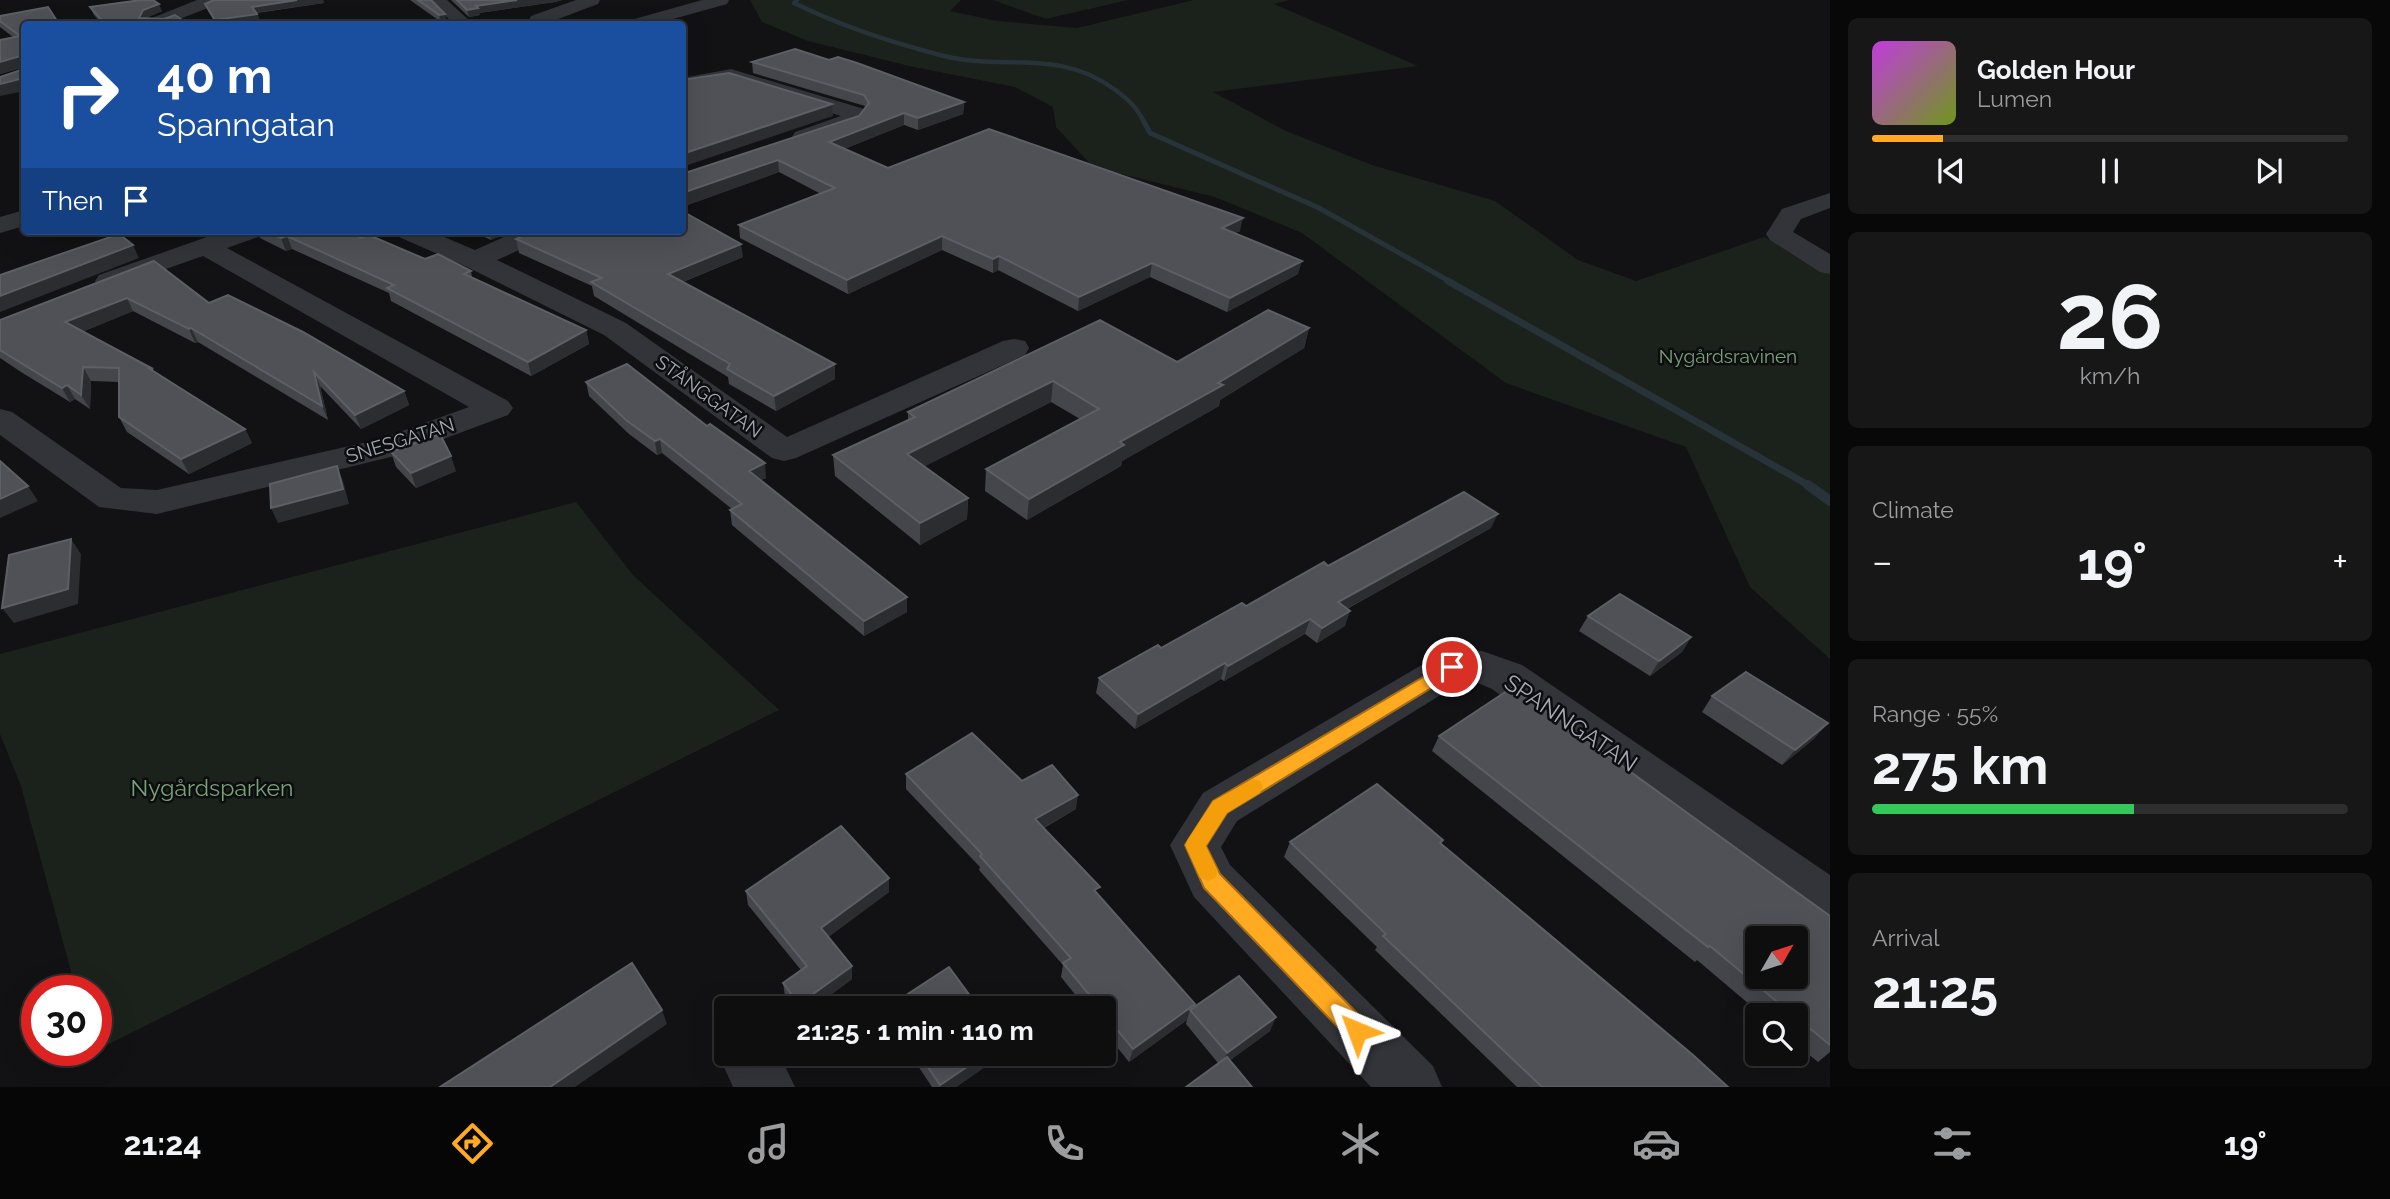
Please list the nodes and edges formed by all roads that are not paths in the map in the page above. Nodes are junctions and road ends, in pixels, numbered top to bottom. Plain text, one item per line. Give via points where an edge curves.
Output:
1 (212, 0) edge
2 (437, 0) edge
3 (541, 0) edge
4 (592, 0) edge
5 (721, 0) edge
6 (556, 11) junction
7 (160, 21) edge
8 (461, 21) edge
9 (537, 21) edge
10 (648, 21) edge
11 (686, 84) edge
12 (785, 143) edge
13 (1830, 200) edge
14 (21, 219) edge
15 (0, 225) edge
16 (238, 235) edge
17 (417, 235) edge
18 (530, 235) edge
19 (206, 247) junction
20 (475, 260) junction
21 (1830, 266) edge
22 (85, 290) edge
23 (1014, 348) dead end
24 (0, 419) edge
25 (1830, 905) edge
26 (754, 1066) edge
27 (765, 1087) edge
28 (1412, 1087) edge

1 - 7 street
2 - 8 street
3 - 6 street
4 - 6 street
5 - 10 street
6 - 9 street
11 - 12 street via 731,75 856,114 849,121
13 - 21 street via 1791,214 1779,234
14 - 15 street
16 - 19 street
17 - 20 street, STÅNGGATAN
18 - 20 street
19 - 22 street
19 - 24 street, SNESGATAN via 496,408 391,447 157,502 112,499
20 - 23 street, STÅNGGATAN via 615,329 784,451
25 - 28 street, SPANNGATAN via 1507,677 1482,667 1452,667 1220,807 1195,845 1212,881
26 - 27 street

